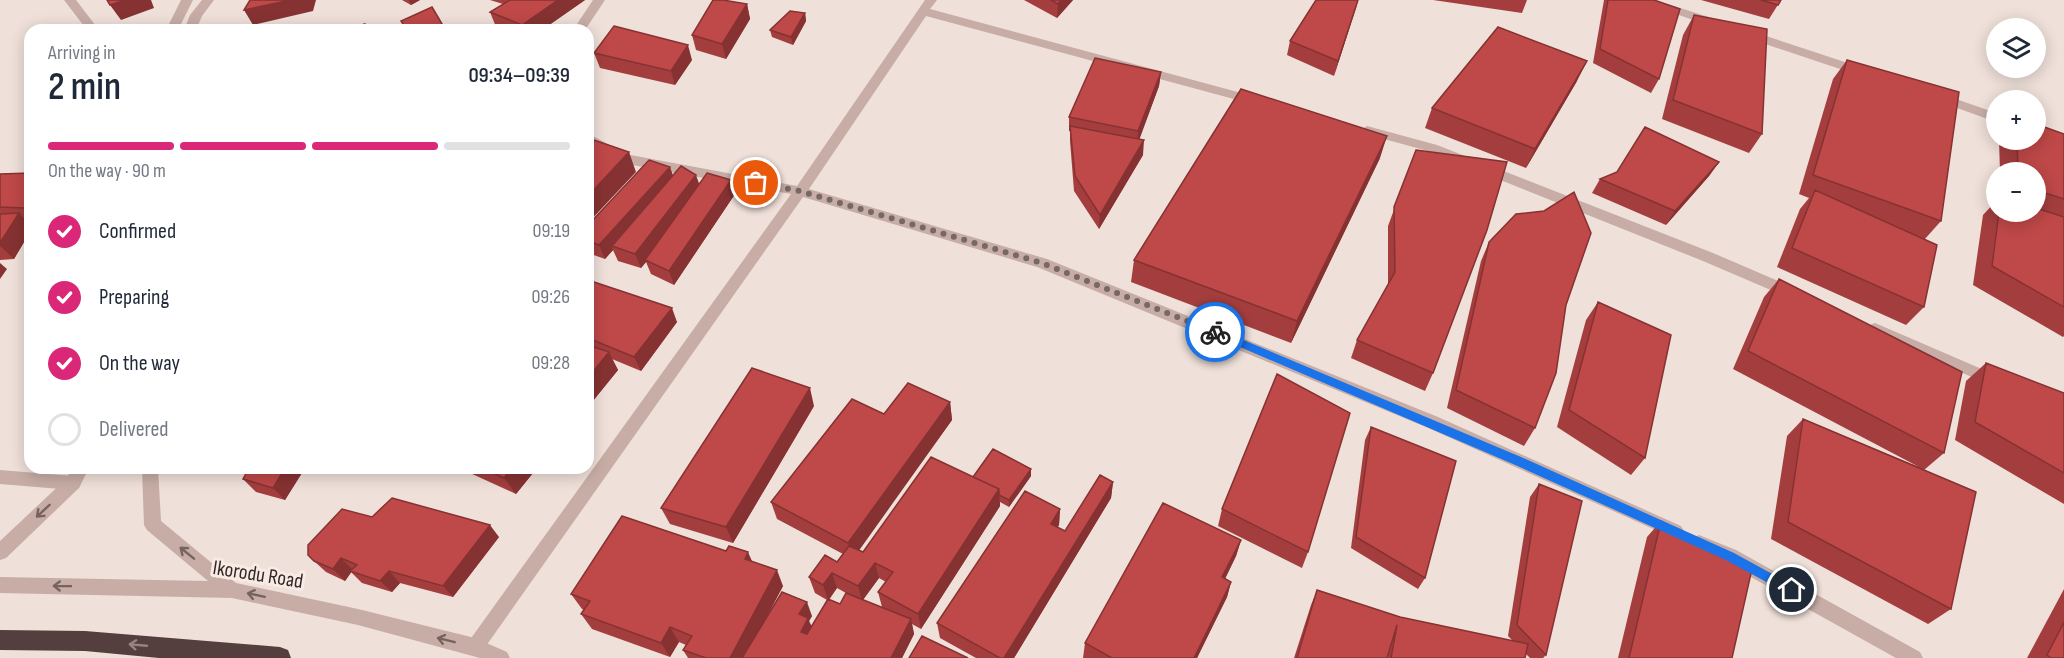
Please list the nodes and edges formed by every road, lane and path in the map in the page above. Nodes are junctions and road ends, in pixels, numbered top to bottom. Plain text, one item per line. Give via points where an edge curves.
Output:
1 (70, 0) edge
2 (188, 0) edge
3 (208, 0) edge
4 (599, 0) edge
5 (1643, 0) edge
6 (927, 5) edge
7 (88, 24) edge
8 (175, 24) edge
9 (192, 24) edge
10 (583, 24) edge
11 (1875, 76) edge
12 (1930, 94) edge
13 (1270, 104) edge
14 (1986, 114) edge
15 (1351, 126) edge
16 (594, 141) edge
17 (800, 191) junction
18 (1806, 299) edge
19 (1861, 323) edge
20 (2004, 385) edge
21 (77, 474) edge
22 (150, 474) edge
23 (0, 477) edge
24 (72, 483) junction
25 (0, 552) edge
26 (0, 585) edge
27 (232, 590) junction
28 (0, 640) edge
29 (475, 647) junction
30 (280, 658) edge
31 (501, 658) edge
32 (1914, 658) edge

1 - 7 street
2 - 8 street
3 - 9 street
4 - 10 street
5 - 11 street
6 - 13 street
6 - 17 street
12 - 14 street
15 - 18 street via 1432,148
16 - 17 street via 621,158
17 - 29 street
17 - 32 street via 1042,263 1399,409 1730,556
19 - 20 street
21 - 24 street
27 -> 22 street via 153,525
23 - 24 street
24 -> 25 street
27 -> 26 street, Ikorodu Road
29 -> 27 street, Ikorodu Road
30 -> 28 highway via 85,641
29 - 31 street, Ikorodu Road

